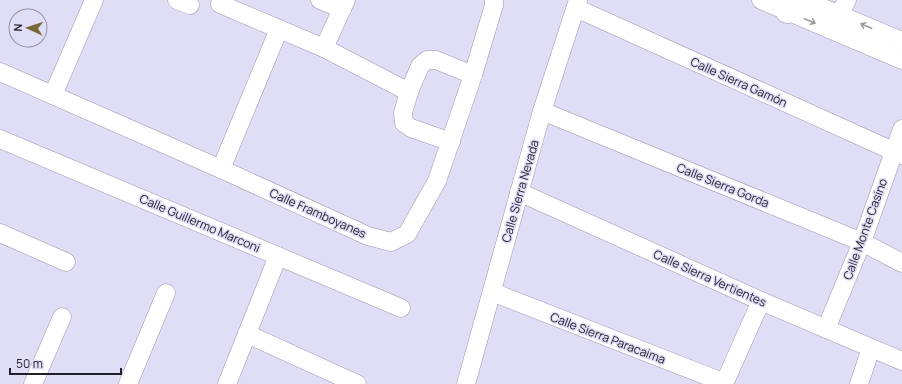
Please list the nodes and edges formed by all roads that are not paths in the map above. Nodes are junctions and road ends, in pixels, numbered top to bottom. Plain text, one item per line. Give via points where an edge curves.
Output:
1 (94, 0) edge
2 (320, 0) edge
3 (494, 0) edge
4 (761, 0) edge
5 (220, 4) dead end
6 (577, 4) edge
7 (795, 4) edge
8 (344, 5) edge
9 (843, 7) edge
10 (279, 29) junction
11 (902, 41) edge
12 (324, 48) junction
13 (902, 60) edge
14 (0, 72) edge
15 (473, 75) junction
16 (409, 92) junction
17 (53, 95) junction
18 (542, 111) junction
19 (902, 129) edge
20 (0, 139) edge
21 (451, 142) junction
22 (898, 153) edge
23 (221, 169) junction
24 (519, 192) junction
25 (0, 233) edge
26 (862, 242) junction
27 (278, 256) junction
28 (66, 262) dead end
29 (902, 263) edge
30 (492, 292) junction
31 (166, 293) dead end
32 (761, 301) junction
33 (401, 308) dead end
34 (62, 317) dead end
35 (826, 329) junction
36 (247, 334) junction
37 (871, 348) junction
38 (902, 361) edge
39 (725, 383) edge
40 (33, 384) edge
41 (128, 384) edge
42 (227, 384) edge
43 (357, 384) edge
44 (468, 384) edge
45 (859, 384) edge

1 - 17 street
2 - 8 street
3 - 15 street, Calle Framboyanes
4 - 7 street
5 - 10 street
6 - 18 street, Calle Sierra Nevada
6 - 22 street, Calle Sierra Gamón
7 - 9 street
7 -> 13 street
8 - 12 street
11 -> 9 street
10 - 12 street
10 - 23 street
12 - 16 street
14 - 17 street, Calle Framboyanes
15 - 16 street via 436,60 426,60 420,66
15 - 21 street, Calle Framboyanes
16 - 21 street via 403,113 404,122 411,128
17 - 23 street, Calle Framboyanes
18 - 24 street, Calle Sierra Nevada
18 - 26 street, Calle Sierra Gorda
19 - 22 street, Calle Monte Casino
20 - 27 street, Calle Guillermo Marconi
21 - 23 street, Calle Framboyanes via 437,181 407,234 391,242 368,236
22 - 26 street, Calle Monte Casino
24 - 30 street, Calle Sierra Nevada
24 - 32 street, Calle Sierra Vertientes
25 - 28 street
26 - 29 street, Calle Sierra Gorda
26 - 35 street, Calle Monte Casino
27 - 33 street, Calle Guillermo Marconi
27 - 36 street
30 - 39 street, Calle Sierra Paracaima
30 - 44 street, Calle Sierra Nevada
31 - 41 street
32 - 35 street, Calle Sierra Vertientes
32 - 39 street
34 - 40 street
35 - 37 street, Calle Sierra Vertientes
36 - 42 street
36 - 43 street
37 - 38 street, Calle Sierra Vertientes
37 - 45 street

